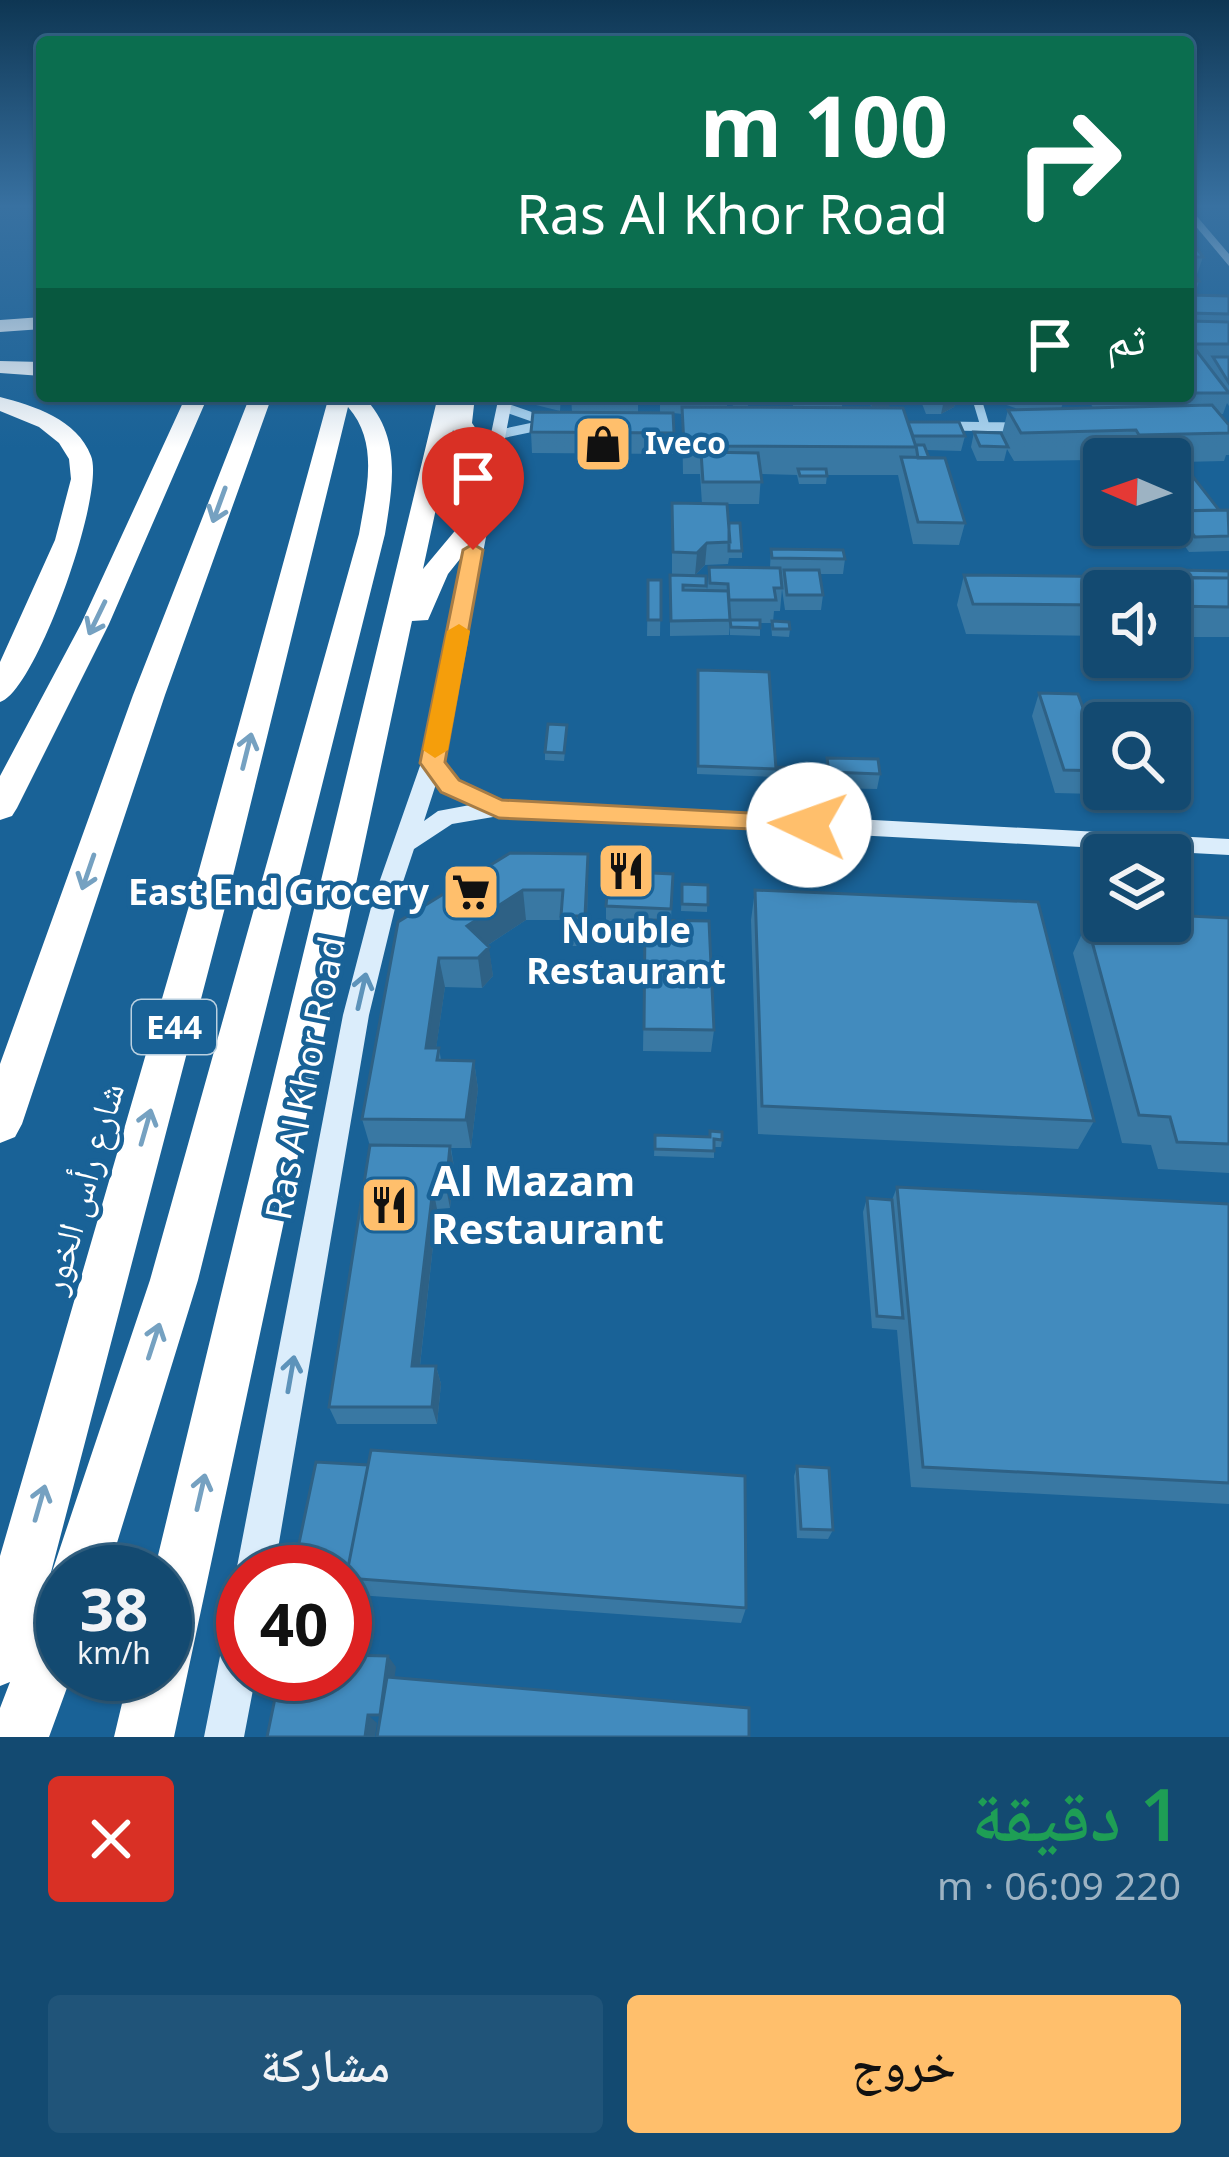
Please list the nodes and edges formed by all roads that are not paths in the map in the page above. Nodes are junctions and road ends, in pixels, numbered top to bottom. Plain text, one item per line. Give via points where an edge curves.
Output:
1 (36, 323) edge
2 (0, 326) edge
3 (0, 349) edge
4 (36, 350) edge
5 (0, 367) edge
6 (36, 369) edge
7 (194, 402) edge
8 (259, 402) edge
9 (338, 402) edge
10 (355, 402) edge
11 (448, 402) edge
12 (463, 402) edge
13 (505, 402) edge
14 (978, 402) edge
15 (0, 404) edge
16 (940, 426) edge
17 (985, 427) junction
18 (1030, 427) edge
19 (496, 434) junction
20 (489, 466) junction
21 (478, 520) junction
22 (0, 692) edge
23 (433, 763) junction
24 (0, 808) edge
25 (499, 808) junction
26 (407, 844) junction
27 (1229, 847) edge
28 (344, 865) junction
29 (0, 1124) edge
30 (89, 1545) edge
31 (188, 1545) edge
32 (260, 1545) edge
33 (0, 1657) edge
34 (36, 1692) edge
35 (153, 1701) edge
36 (231, 1701) edge
37 (19, 1737) edge
38 (144, 1737) edge
39 (224, 1737) edge

1 - 2 highway
3 - 4 highway
5 - 6 highway
7 -> 24 highway
8 -> 29 highway
33 -> 9 highway, شارع رأس الخور / E44
30 -> 10 highway via 180,1258 372,535 384,457
11 - 28 highway
12 - 20 highway via 460,423
13 - 19 street, Ras Al Khor Road
13 - 19 street via 534,419 566,423
14 - 17 street
15 - 22 highway via 57,429 85,473 31,631
16 - 17 street
17 - 18 street
19 - 20 street, Ras Al Khor Road
20 - 21 street, Ras Al Khor Road
21 - 23 street, Ras Al Khor Road
21 - 28 highway via 428,580
23 - 25 street via 450,786
23 - 26 street, Ras Al Khor Road
25 - 26 street via 446,818
25 - 27 street
32 -> 26 street, Ras Al Khor Road via 356,1016
31 -> 28 highway
34 - 37 highway
35 - 38 highway
36 - 39 street

